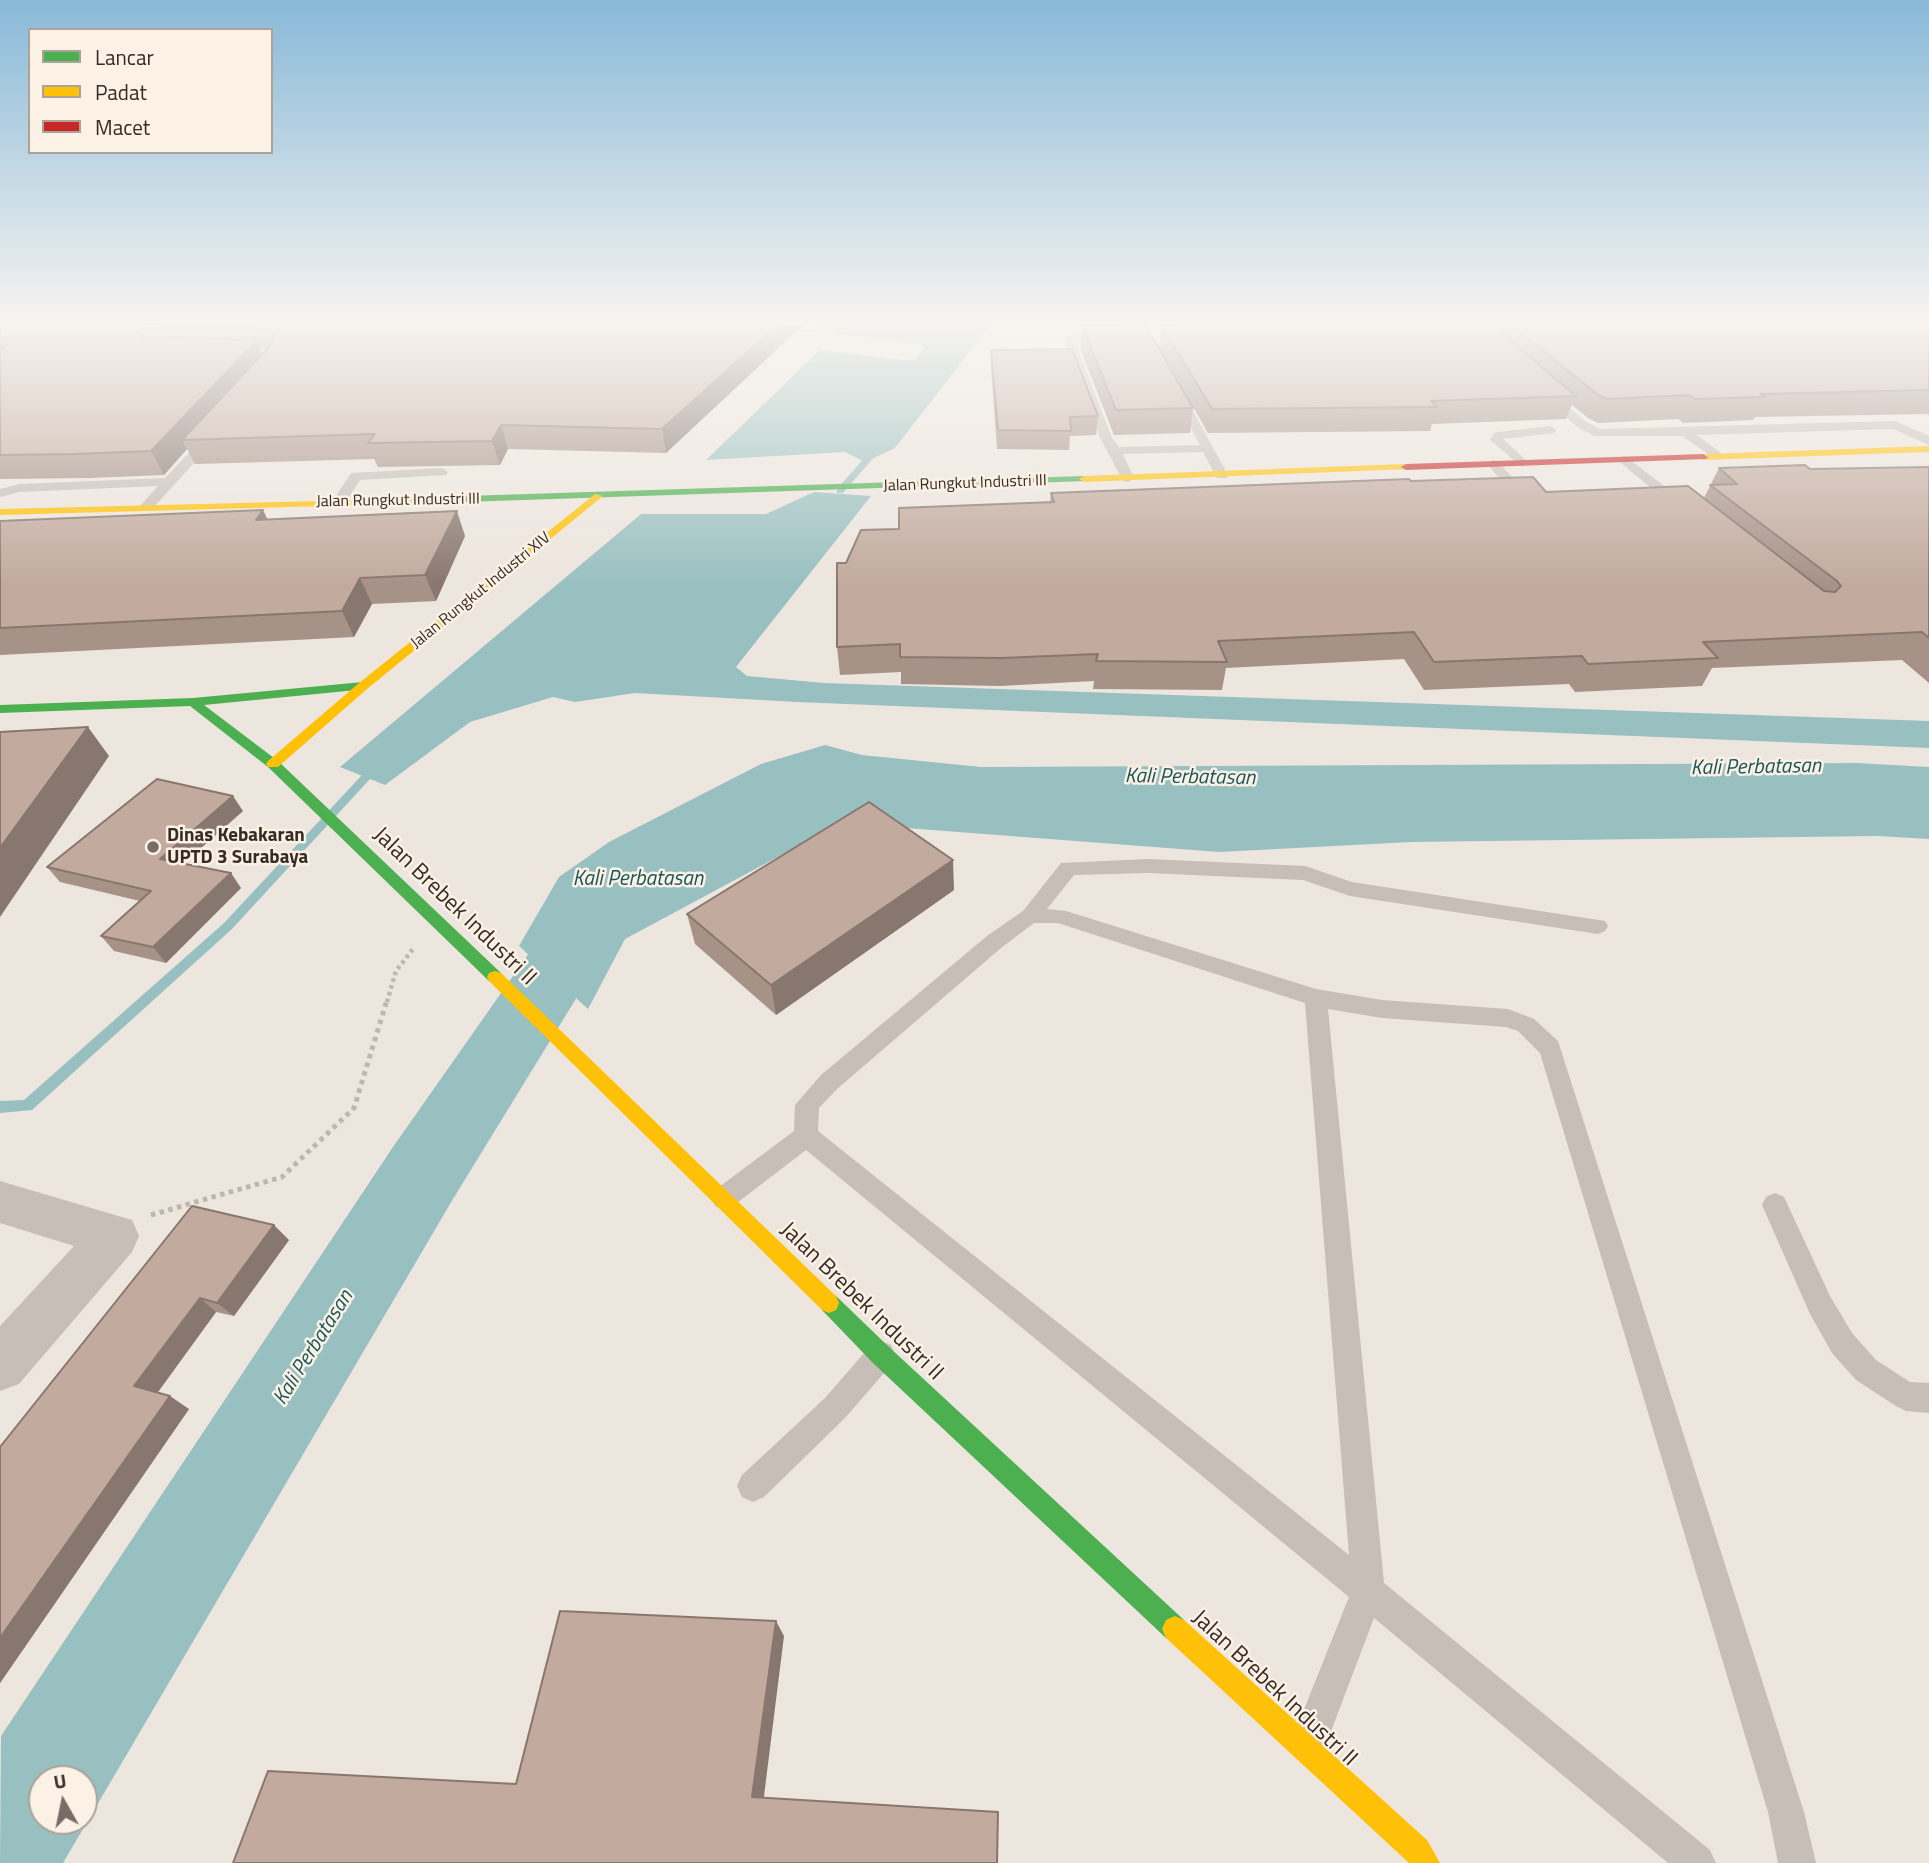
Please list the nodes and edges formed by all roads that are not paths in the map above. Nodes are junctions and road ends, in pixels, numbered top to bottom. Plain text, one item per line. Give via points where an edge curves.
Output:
1 (1096, 411) edge
2 (1188, 411) edge
3 (1567, 411) edge
4 (1550, 430) edge
5 (215, 432) edge
6 (1685, 432) junction
7 (1929, 441) edge
8 (1208, 448) junction
9 (1929, 449) edge
10 (1115, 451) junction
11 (1717, 456) junction
12 (1625, 460) junction
13 (1522, 463) junction
14 (1493, 464) junction
15 (442, 472) edge
16 (1222, 475) junction
17 (1128, 478) junction
18 (172, 482) junction
19 (1484, 490) edge
20 (1664, 491) junction
21 (1639, 492) edge
22 (0, 493) edge
23 (598, 496) junction
24 (339, 502) junction
25 (147, 506) junction
26 (0, 512) edge
27 (1695, 517) edge
28 (363, 686) junction
29 (193, 702) junction
30 (0, 709) edge
31 (273, 764) junction
32 (1031, 916) junction
33 (1598, 926) dead end
34 (1316, 998) junction
35 (806, 1136) junction
36 (724, 1198) junction
37 (0, 1202) edge
38 (1775, 1205) dead end
39 (881, 1355) junction
40 (0, 1365) edge
41 (1929, 1398) edge
42 (753, 1486) dead end
43 (1368, 1591) junction
44 (1306, 1751) junction
45 (1426, 1863) edge
46 (1697, 1863) edge
47 (1797, 1863) edge

1 - 10 lane
2 - 8 lane
3 - 6 lane via 1590,430 1610,434
4 - 13 lane via 1498,436 1496,440
5 - 18 lane
6 - 7 lane via 1885,425 1904,427
6 - 11 lane
8 - 10 lane
8 - 16 lane
9 - 11 street, Jalan Rungkut Industri III
10 - 17 lane
11 - 12 street, Jalan Rungkut Industri III
12 - 13 street, Jalan Rungkut Industri III
12 - 20 lane
13 - 14 street, Jalan Rungkut Industri III
14 - 16 street, Jalan Rungkut Industri III
14 - 19 lane via 1514,487
15 - 24 lane via 356,476
16 - 17 street, Jalan Rungkut Industri III
17 - 23 street, Jalan Rungkut Industri III
18 - 22 lane via 19,488
18 - 25 lane
20 - 21 lane
20 - 27 lane
23 - 24 street, Jalan Rungkut Industri III
23 - 28 street, Jalan Rungkut Industri XIV
24 - 25 street, Jalan Rungkut Industri III
25 - 26 street, Jalan Rungkut Industri III
28 - 29 street
28 - 31 street, Jalan Rungkut Industri XIV
29 - 30 street
29 - 31 street
31 - 36 street, Jalan Brebek Industri II
32 - 33 lane via 1068,868 1162,866 1306,873 1350,889
32 - 34 lane via 1059,916
32 - 35 lane via 829,1082 807,1105
34 - 43 lane
34 - 47 lane via 1382,1009 1508,1018 1526,1026 1550,1048 1786,1812
35 - 36 lane
35 - 43 lane
36 - 39 street, Jalan Brebek Industri II
37 - 40 street via 115,1236
38 - 41 lane via 1819,1305 1842,1343 1866,1370 1906,1396
39 - 42 lane via 835,1408
39 - 44 street, Jalan Brebek Industri II
43 - 44 lane
43 - 46 lane
44 - 45 street, Jalan Brebek Industri II

